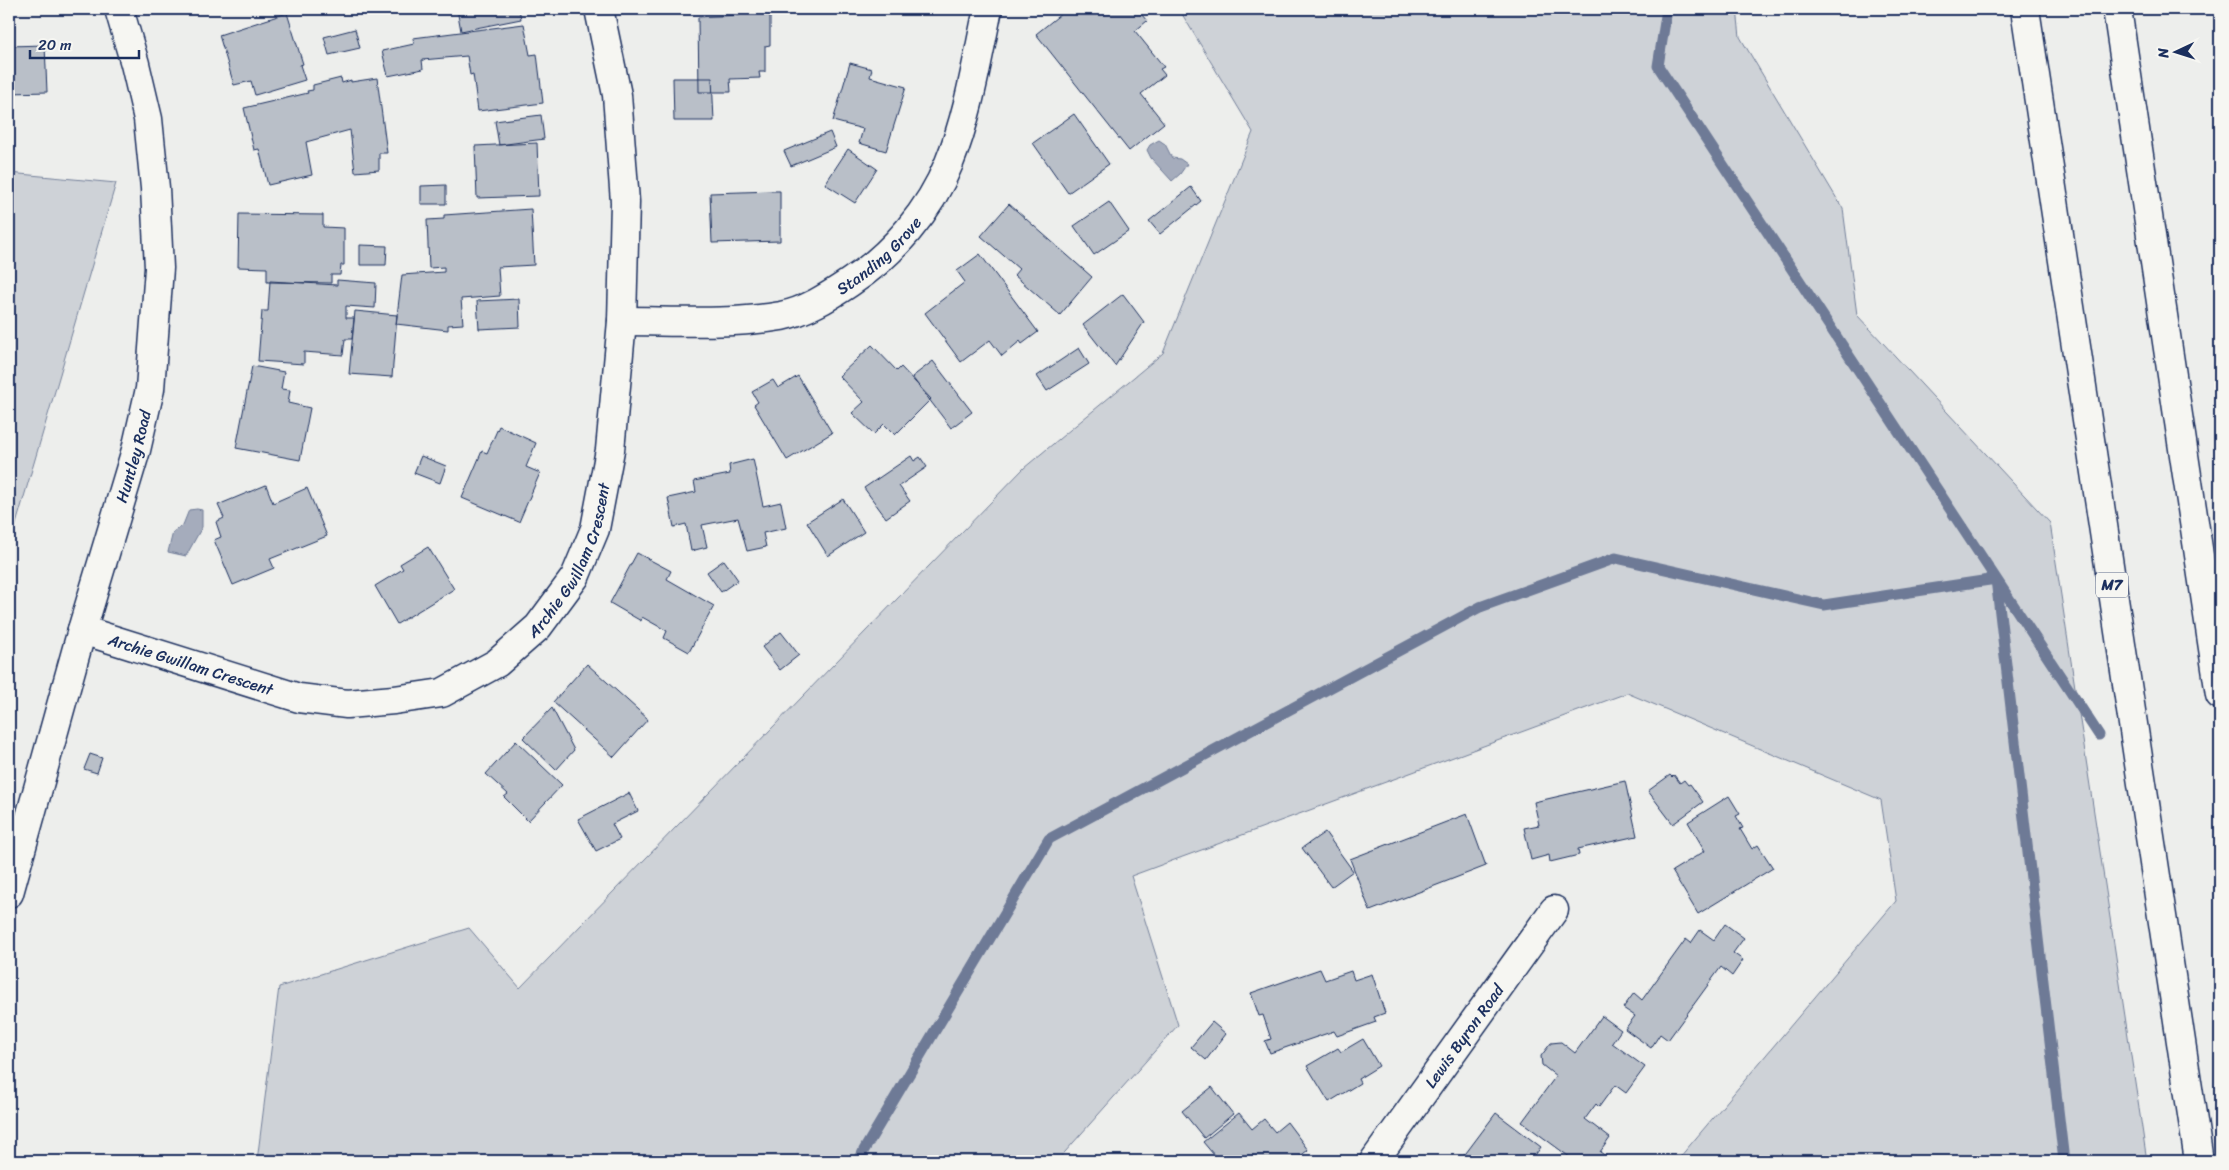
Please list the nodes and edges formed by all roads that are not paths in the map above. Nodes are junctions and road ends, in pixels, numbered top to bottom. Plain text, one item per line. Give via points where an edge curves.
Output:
1 (119, 9) edge
2 (598, 9) edge
3 (988, 9) edge
4 (2025, 9) edge
5 (2117, 9) edge
6 (622, 321) junction
7 (82, 630) junction
8 (2220, 695) edge
9 (9, 893) edge
10 (1554, 910) dead end
11 (1374, 1161) edge
12 (2199, 1161) edge

1 - 7 main road, Huntley Road via 148,119 159,268 150,389 136,450
2 - 6 main road, Archie Gwillam Crescent via 617,95 620,134 625,202
3 - 6 main road, Standing Grove via 967,104 949,163 925,208 901,238 865,273 822,301 783,315 738,322
4 - 12 main road, M7
5 - 8 main road
6 - 7 main road, Archie Gwillam Crescent via 610,450 595,529 575,577 538,627 497,663 442,693 347,704 299,698
7 - 9 main road, Huntley Road
10 - 11 main road, Lewis Byron Road

